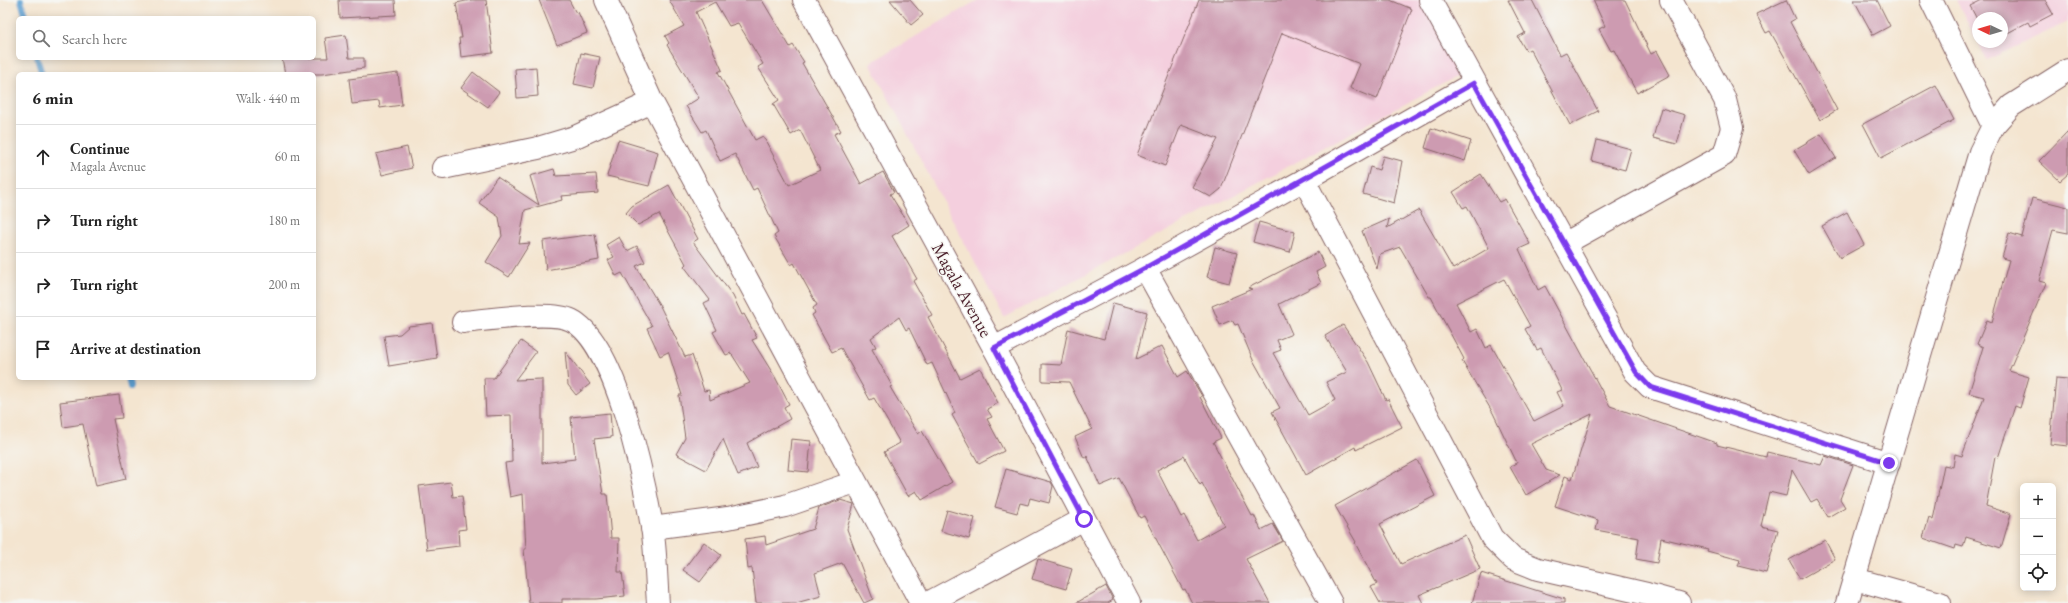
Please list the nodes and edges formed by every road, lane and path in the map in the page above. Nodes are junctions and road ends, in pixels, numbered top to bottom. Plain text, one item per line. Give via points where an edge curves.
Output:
1 (606, 0) edge
2 (804, 0) edge
3 (1430, 0) edge
4 (1671, 0) edge
5 (1931, 0) edge
6 (2068, 70) edge
7 (1474, 83) junction
8 (652, 102) junction
9 (1993, 126) junction
10 (443, 168) dead end
11 (1304, 180) junction
12 (1564, 244) junction
13 (1145, 268) junction
14 (462, 322) dead end
15 (994, 348) junction
16 (1889, 463) junction
17 (855, 482) junction
18 (1084, 519) junction
19 (652, 528) junction
20 (1855, 579) junction
21 (658, 603) edge
22 (921, 603) edge
23 (928, 603) edge
24 (1129, 603) edge
25 (1331, 603) edge
26 (1679, 603) edge
27 (1847, 603) edge
28 (1940, 603) edge

1 - 8 street
2 - 15 street, Magala Avenue
3 - 7 street
4 - 12 street via 1725,100 1732,128 1724,155
5 - 9 street
6 - 9 street via 2011,106
7 - 11 street
7 - 12 street
8 - 10 street via 575,137 538,148
8 - 17 street
9 - 16 street via 1980,152
11 - 13 street
11 - 26 street via 1492,538 1512,559 1538,569
12 - 16 street via 1636,372 1650,387
13 - 15 street
13 - 25 street
14 - 19 street via 547,316 571,320 591,336 617,387 633,440
15 - 18 street, Magala Avenue
16 - 20 street
17 - 19 street via 785,506 728,518
17 - 22 street
18 - 23 street
18 - 24 street, Magala Avenue
19 - 21 street
20 - 27 street
20 - 28 street

